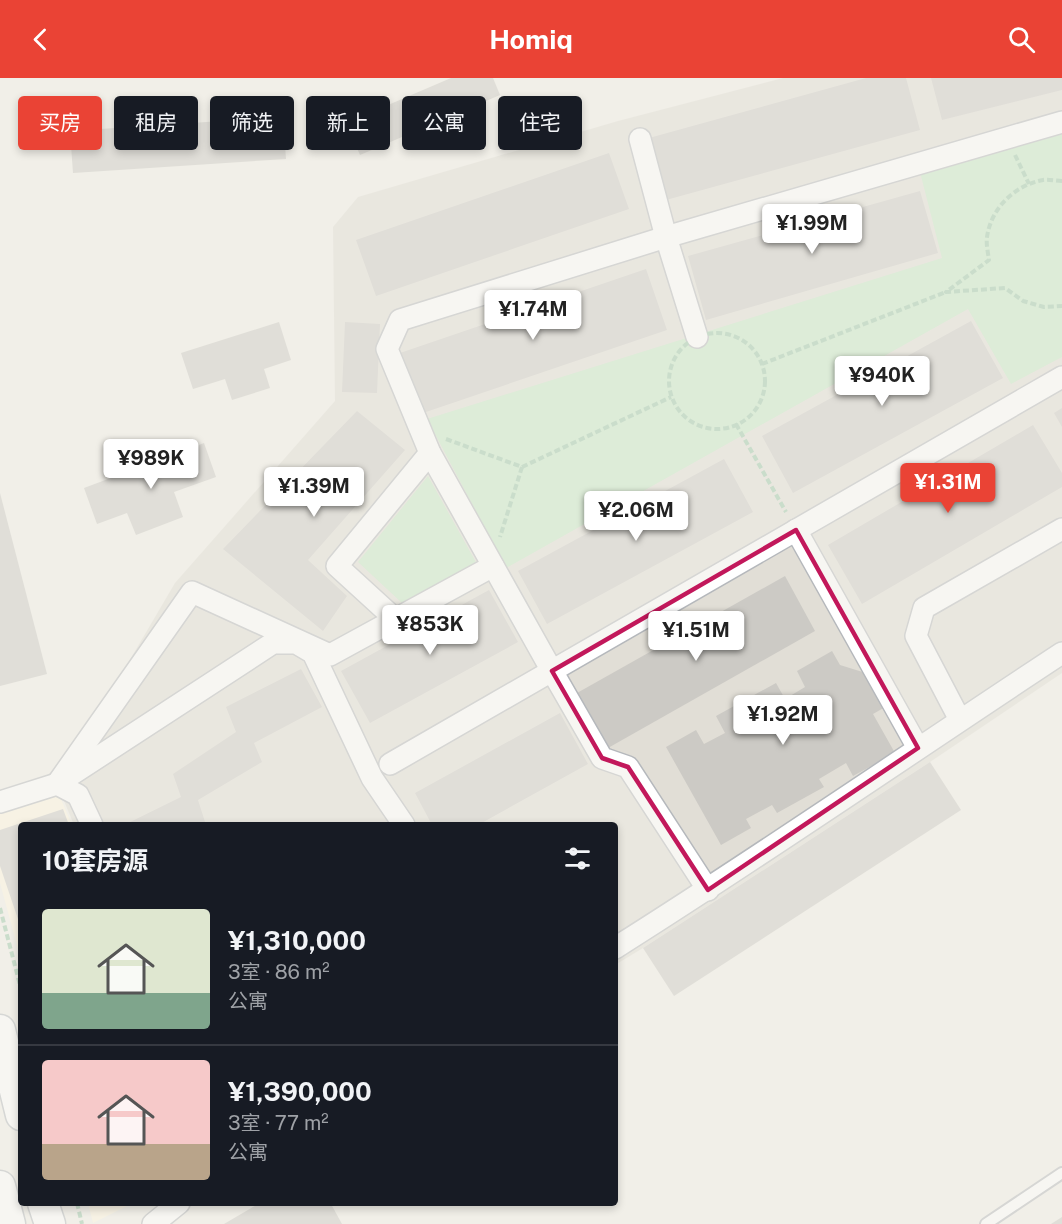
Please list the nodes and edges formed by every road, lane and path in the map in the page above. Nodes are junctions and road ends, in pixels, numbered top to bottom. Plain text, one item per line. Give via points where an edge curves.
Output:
1 (1062, 122) edge
2 (640, 139) dead end
3 (1007, 139) junction
4 (1062, 181) edge
5 (1029, 184) junction
6 (666, 237) junction
7 (946, 292) junction
8 (1062, 306) edge
9 (697, 337) junction
10 (762, 364) junction
11 (1062, 377) edge
12 (671, 397) junction
13 (736, 424) junction
14 (420, 429) junction
15 (430, 453) junction
16 (522, 467) junction
17 (1062, 529) edge
18 (796, 530) junction
19 (493, 565) junction
20 (396, 619) junction
21 (1062, 653) edge
22 (552, 672) junction
23 (960, 720) junction
24 (918, 748) junction
25 (390, 764) dead end
26 (57, 784) junction
27 (0, 802) edge
28 (91, 822) edge
29 (402, 822) edge
30 (708, 890) junction
31 (0, 908) edge
32 (618, 946) edge
33 (18, 977) edge
34 (0, 1029) edge
35 (18, 1103) edge
36 (1062, 1173) edge
37 (0, 1186) edge
38 (44, 1206) edge
39 (78, 1206) edge
40 (175, 1206) edge
41 (10, 1224) edge
42 (50, 1224) edge
43 (82, 1224) edge
44 (153, 1224) edge
45 (986, 1224) edge

1 - 3 street
2 - 6 street
3 - 5 path
3 - 6 street
4 - 5 path
5 - 7 path via 1008,196 994,214 987,237 989,260
6 - 9 street
6 - 14 street via 400,320 387,348
7 - 8 path via 1005,288 1023,301 1044,307
7 - 10 path
9 - 10 path via 724,333 743,340
9 - 12 path via 683,346 671,365
10 - 13 path via 765,380 760,400 751,414
11 - 18 street
12 - 13 path via 679,412 692,422 708,428
12 - 16 path
13 - 18 path
14 - 15 street
14 - 16 path
15 - 19 street
15 - 20 street via 337,566
16 - 19 path
17 - 23 street via 924,608 916,636
18 - 22 street
18 - 24 street
19 - 20 street
19 - 22 street
20 - 26 street via 330,655 192,592
21 - 23 street
22 - 25 street
22 - 30 street via 602,758 628,767
23 - 24 street
24 - 30 street
26 - 27 street
26 - 28 street via 78,795
26 - 29 street via 273,643 296,643 313,653 372,778
30 - 32 street
31 - 33 path
34 - 35 main road
36 - 45 lane
37 - 41 main road
38 - 42 main road
39 - 43 path
40 - 44 street

